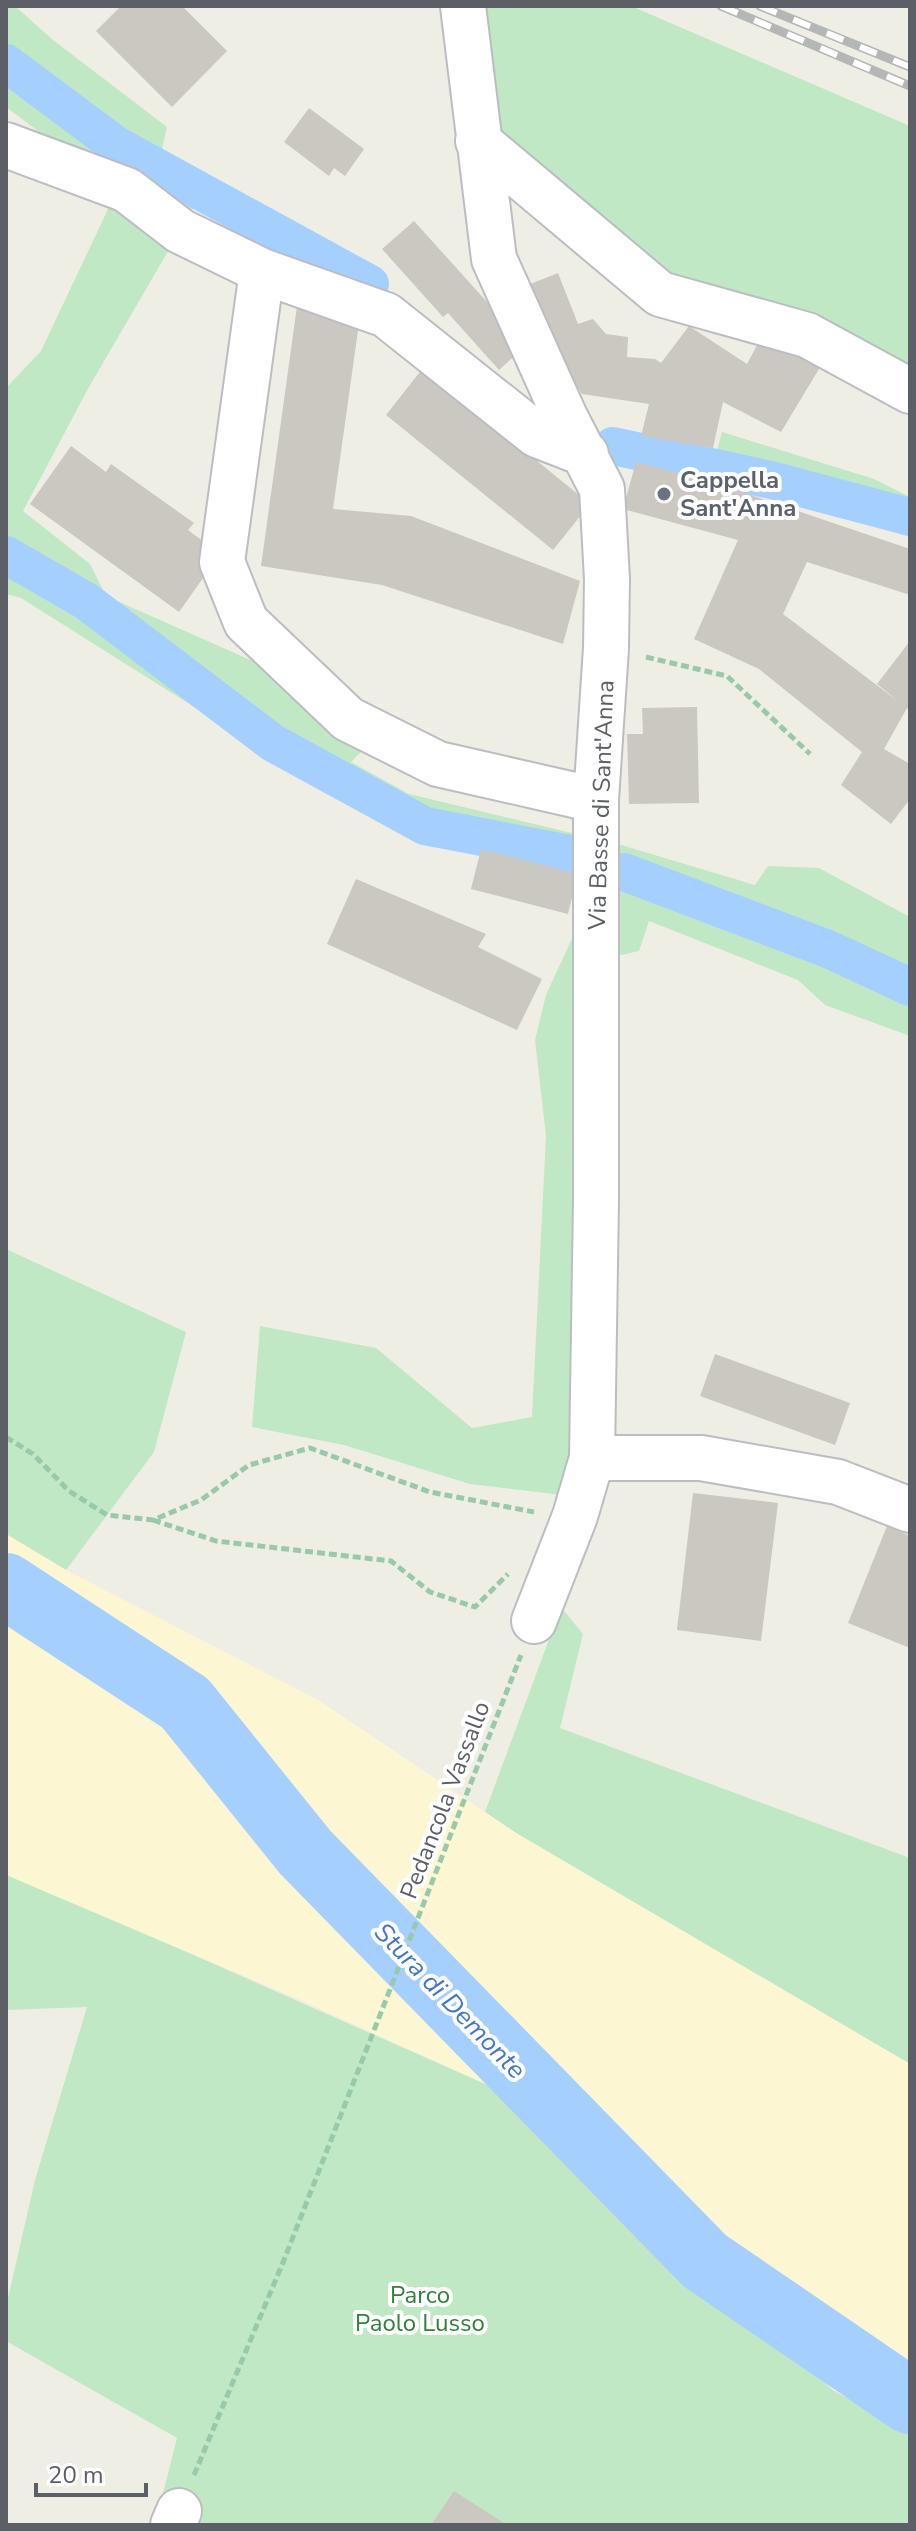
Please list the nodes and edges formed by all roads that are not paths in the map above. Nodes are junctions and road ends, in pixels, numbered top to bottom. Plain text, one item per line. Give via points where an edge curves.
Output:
1 (463, 6) edge
2 (478, 141) junction
3 (6, 145) edge
4 (262, 271) junction
5 (910, 391) edge
6 (586, 454) junction
7 (596, 800) junction
8 (592, 1458) junction
9 (910, 1510) edge
10 (534, 1621) road end

1 - 2 street, Via Basse di Sant'Anna
2 - 5 street via 660,294 807,335
2 - 6 street, Via Basse di Sant'Anna via 494,259
3 - 4 street via 127,190 180,231
4 - 6 street via 386,315 537,435
4 - 7 street via 222,562 246,622 361,726 438,764
6 - 7 street, Via Basse di Sant'Anna via 602,489 607,579
7 - 8 street, Via Basse di Sant'Anna
8 - 9 street via 701,1458 838,1482
8 - 10 street, Via Basse di Sant'Anna

